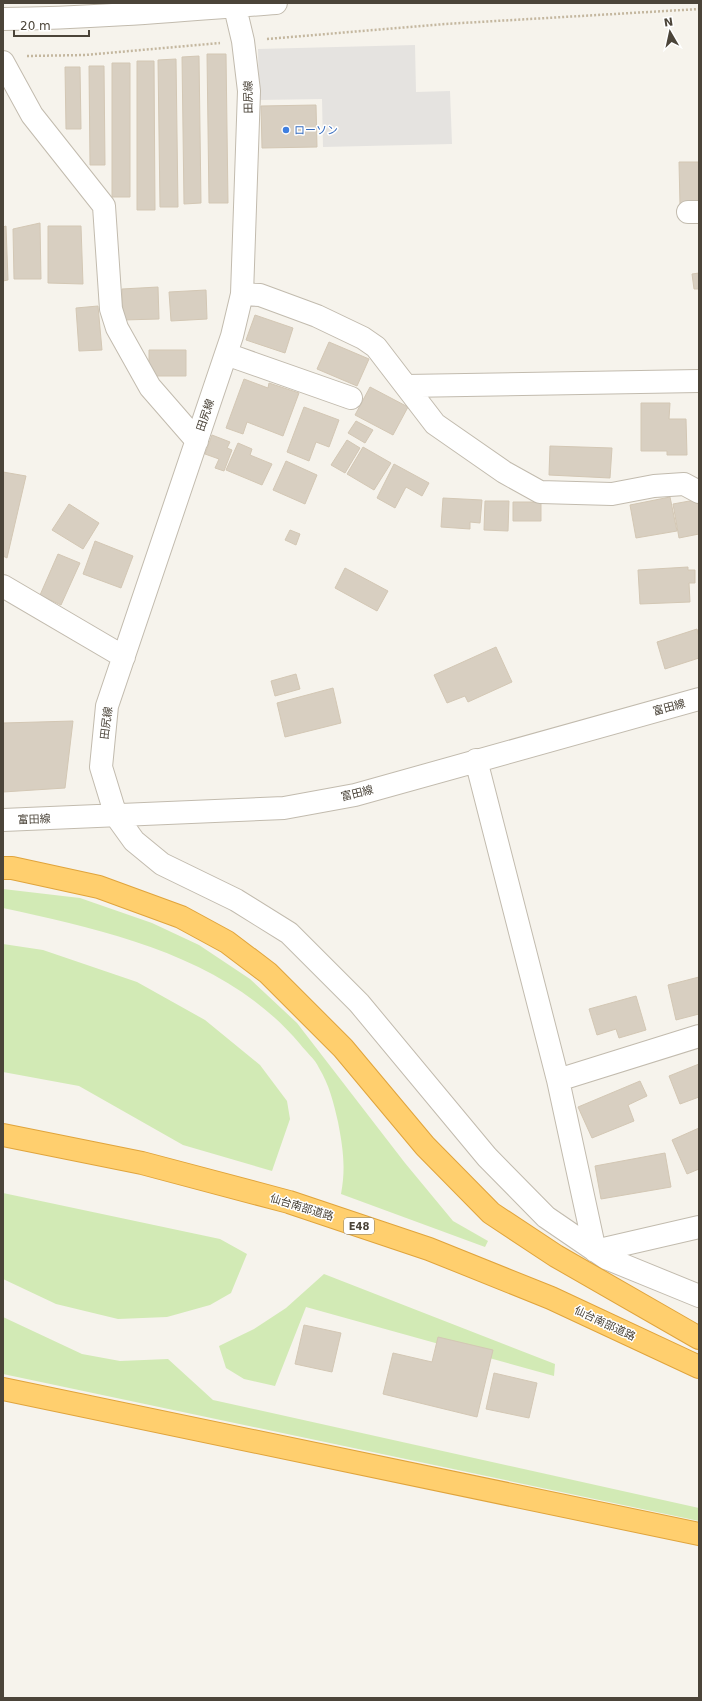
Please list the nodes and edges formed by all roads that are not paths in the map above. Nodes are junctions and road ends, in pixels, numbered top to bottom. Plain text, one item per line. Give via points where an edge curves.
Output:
1 (276, 3) edge
2 (235, 4) edge
3 (3, 19) edge
4 (3, 62) edge
5 (242, 294) junction
6 (226, 354) junction
7 (699, 381) edge
8 (406, 386) junction
9 (351, 398) dead end
10 (197, 441) junction
11 (699, 492) edge
12 (3, 586) edge
13 (124, 657) junction
14 (699, 699) edge
15 (476, 760) junction
16 (116, 816) junction
17 (3, 820) edge
18 (3, 868) edge
19 (699, 1036) edge
20 (558, 1080) junction
21 (3, 1135) edge
22 (699, 1227) edge
23 (596, 1251) junction
24 (699, 1296) edge
25 (699, 1338) edge
26 (699, 1367) edge
27 (3, 1389) edge
28 (699, 1534) edge

1 - 2 street
2 - 3 street via 166,12
2 - 5 street, 田尻線 via 243,41 249,91
4 - 10 street via 32,115 104,206 111,309 117,328 150,388
5 - 6 street, 田尻線
5 - 8 street via 260,295 317,316 363,338 376,347
6 - 9 street
6 - 10 street, 田尻線
7 - 8 street
8 - 11 street via 435,424 504,472 540,492 612,494 654,486 684,484
10 - 13 street, 田尻線
12 - 13 street
13 - 16 street, 田尻線 via 107,706 100,767
14 - 15 street, 富田線
15 - 16 street, 富田線 via 355,795 284,808
15 - 20 street
16 - 17 street, 富田線
16 - 23 street, 田尻線 via 134,841 162,864 236,900 289,933 359,1003 487,1157 546,1217
18 - 25 highway via 99,887 180,917 227,942 268,973 343,1048 425,1146 491,1213 556,1256
19 - 20 street
20 - 23 street
21 - 26 highway, 仙台南部道路 / E48 via 142,1163 297,1205 429,1249 537,1292
22 - 23 street
23 - 24 street, 田尻線 via 606,1258
27 - 28 highway

